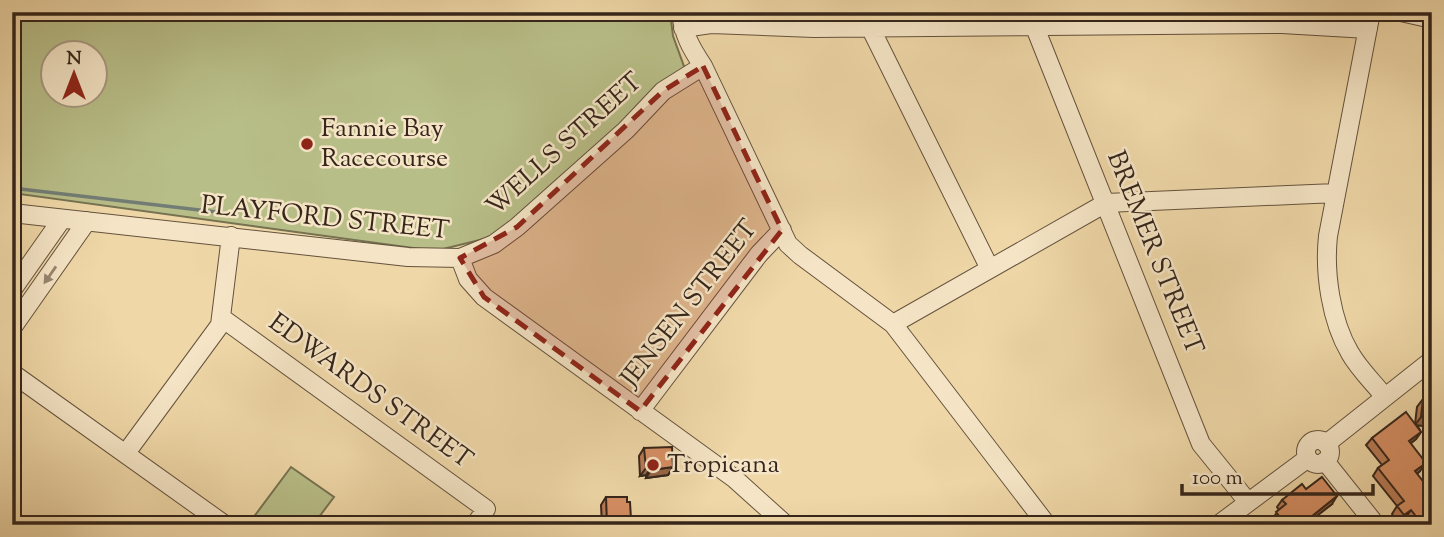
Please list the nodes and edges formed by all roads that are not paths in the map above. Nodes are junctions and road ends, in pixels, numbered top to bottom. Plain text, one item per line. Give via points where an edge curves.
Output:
1 (1401, 12) edge
2 (1202, 18) edge
3 (1034, 19) edge
4 (1432, 19) edge
5 (682, 20) edge
6 (1369, 21) edge
7 (862, 22) edge
8 (703, 66) junction
9 (1336, 193) junction
10 (1106, 203) junction
11 (12, 213) edge
12 (62, 219) junction
13 (87, 221) junction
14 (782, 230) junction
15 (230, 236) junction
16 (460, 258) junction
17 (990, 268) junction
18 (12, 290) edge
19 (222, 317) junction
20 (893, 324) junction
21 (12, 328) edge
22 (1432, 360) edge
23 (12, 373) edge
24 (1384, 396) junction
25 (640, 411) junction
26 (126, 453) junction
27 (1320, 455) junction
28 (1248, 502) junction
29 (225, 525) edge
30 (475, 525) edge
31 (786, 525) edge
32 (1048, 525) edge
33 (1218, 525) edge
34 (1376, 525) edge

1 - 4 street
2 - 3 street
2 - 6 street via 1282,23
3 - 7 street
3 - 10 street, BREMER STREET
5 - 7 street
5 - 8 street via 687,41
6 - 9 street
7 - 17 street
8 - 14 street
8 - 16 street, WELLS STREET via 663,91 517,227 494,244
9 - 10 street
9 - 24 street via 1325,259 1328,285 1347,348
10 - 17 street
10 - 28 street, BREMER STREET via 1201,444
11 - 12 street, PLAYFORD STREET
12 - 13 street, PLAYFORD STREET
12 - 18 street
13 - 15 street, PLAYFORD STREET
13 -> 21 street
14 - 20 street via 792,250
14 - 25 street, JENSEN STREET
15 - 16 street, PLAYFORD STREET via 408,257
15 - 19 street
16 - 25 street, PLAYFORD STREET via 468,279 484,297
17 - 20 street
19 - 26 street via 216,332
19 - 30 street, EDWARDS STREET via 486,509
20 - 32 street
22 - 24 street
23 - 26 street
24 - 27 street
25 - 31 street, PLAYFORD STREET via 735,480
26 - 29 street
27 - 28 street
27 - 34 street
28 - 33 street

